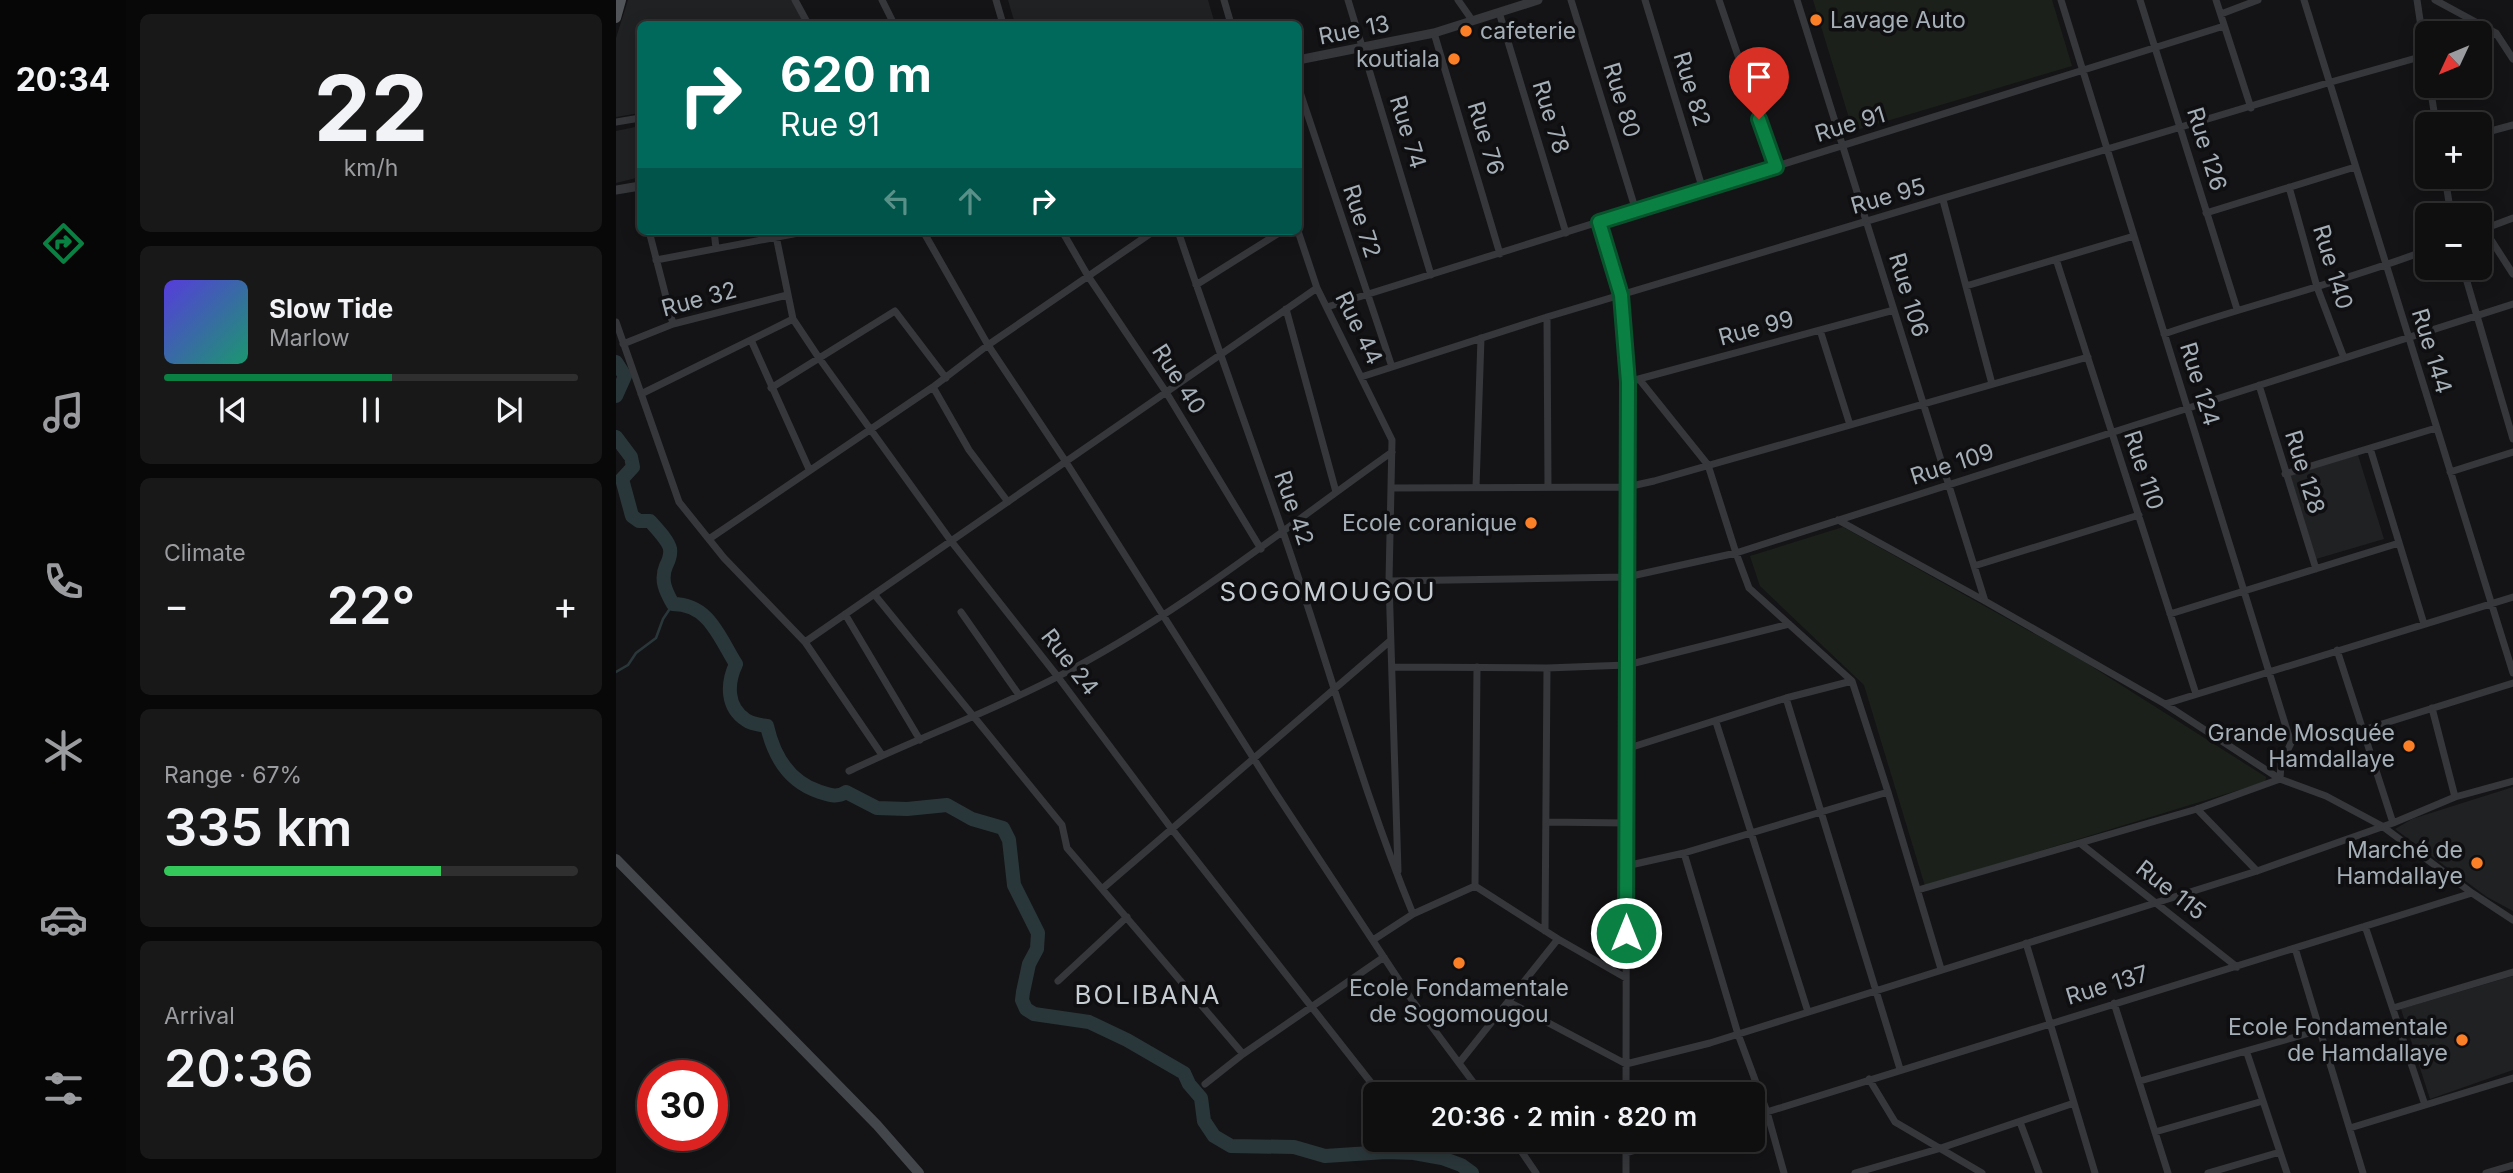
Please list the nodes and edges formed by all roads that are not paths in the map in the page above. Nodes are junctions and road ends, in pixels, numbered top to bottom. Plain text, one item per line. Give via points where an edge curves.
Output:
1 (621, 0) edge
2 (795, 0) edge
3 (882, 0) edge
4 (996, 0) edge
5 (1224, 0) edge
6 (1348, 0) edge
7 (1458, 0) edge
8 (1538, 0) edge
9 (1571, 0) edge
10 (1645, 0) edge
11 (1719, 0) edge
12 (1797, 0) edge
13 (2061, 0) edge
14 (2140, 0) edge
15 (2216, 0) edge
16 (2258, 0) edge
17 (2304, 0) edge
18 (2417, 0) edge
19 (2435, 0) edge
20 (1500, 12) junction
21 (2221, 14) junction
22 (616, 18) edge
23 (1472, 20) junction
24 (806, 21) edge
25 (892, 21) edge
26 (1002, 21) edge
27 (1230, 21) edge
28 (2420, 21) edge
29 (2224, 26) junction
30 (1434, 33) junction
31 (2497, 33) junction
32 (2492, 35) edge
33 (1362, 48) junction
34 (2154, 48) junction
35 (1302, 59) edge
36 (2415, 59) edge
37 (2513, 60) edge
38 (2082, 71) junction
39 (2331, 82) junction
40 (1302, 98) edge
41 (2251, 108) junction
42 (637, 118) edge
43 (616, 122) edge
44 (2513, 125) edge
45 (2180, 129) junction
46 (2492, 131) edge
47 (1843, 146) junction
48 (2107, 151) junction
49 (1776, 167) junction
50 (2356, 167) junction
51 (2289, 187) junction
52 (637, 189) edge
53 (616, 190) edge
54 (1703, 190) junction
55 (1943, 200) junction
56 (1636, 211) junction
57 (2206, 213) junction
58 (2513, 218) edge
59 (1599, 222) junction
60 (1867, 222) junction
61 (2492, 225) edge
62 (1566, 233) junction
63 (650, 235) edge
64 (714, 235) edge
65 (772, 235) edge
66 (776, 235) edge
67 (925, 235) edge
68 (1064, 235) edge
69 (1148, 235) edge
70 (1179, 235) edge
71 (1276, 235) edge
72 (1299, 235) edge
73 (2134, 236) junction
74 (2492, 244) edge
75 (716, 248) junction
76 (1500, 254) junction
77 (2415, 255) edge
78 (2056, 259) junction
79 (656, 260) junction
80 (2386, 266) junction
81 (2513, 274) edge
82 (1432, 275) junction
83 (1087, 276) junction
84 (2466, 280) edge
85 (1196, 285) junction
86 (1966, 286) junction
87 (2317, 287) junction
88 (1317, 288) junction
89 (787, 295) junction
90 (1621, 295) junction
91 (1366, 296) junction
92 (2513, 304) edge
93 (1326, 307) junction
94 (1286, 309) junction
95 (2237, 309) junction
96 (1894, 310) junction
97 (2476, 316) junction
98 (1548, 317) junction
99 (793, 319) junction
100 (616, 323) edge
101 (673, 324) junction
102 (1820, 330) junction
103 (2164, 334) junction
104 (1481, 338) junction
105 (2408, 338) junction
106 (751, 340) junction
107 (623, 344) junction
108 (988, 345) junction
109 (1222, 353) junction
110 (2088, 357) junction
111 (819, 358) junction
112 (2344, 358) junction
113 (1392, 367) junction
114 (1361, 377) junction
115 (946, 378) junction
116 (1639, 379) junction
117 (1628, 382) junction
118 (1992, 384) junction
119 (2259, 386) junction
120 (933, 387) junction
121 (771, 388) junction
122 (1166, 392) junction
123 (641, 394) junction
124 (1923, 404) junction
125 (2187, 408) junction
126 (1850, 425) junction
127 (2436, 428) junction
128 (869, 429) junction
129 (2112, 432) junction
130 (2513, 439) edge
131 (1392, 440) joint
132 (2370, 448) junction
133 (1392, 452) junction
134 (2513, 452) edge
135 (1066, 462) junction
136 (1709, 465) junction
137 (809, 469) junction
138 (2450, 472) junction
139 (2285, 474) junction
140 (1949, 485) junction
141 (1476, 487) junction
142 (1548, 487) junction
143 (1627, 487) junction
144 (1391, 488) junction
145 (1336, 492) junction
146 (1008, 502) junction
147 (2139, 515) junction
148 (1838, 520) junction
149 (1283, 532) junction
150 (709, 539) junction
151 (951, 541) junction
152 (2399, 543) junction
153 (1261, 549) junction
154 (1736, 553) junction
155 (1974, 566) junction
156 (2316, 569) junction
157 (1627, 577) junction
158 (1389, 581) junction
159 (2244, 591) junction
160 (874, 594) junction
161 (2513, 597) edge
162 (1985, 601) junction
163 (2493, 603) junction
164 (961, 612) dead end
165 (845, 614) junction
166 (2170, 614) junction
167 (1164, 615) junction
168 (1789, 624) junction
169 (2424, 624) junction
170 (1390, 641) junction
171 (805, 642) junction
172 (2337, 650) junction
173 (1627, 665) junction
174 (1392, 667) junction
175 (1477, 667) junction
176 (1547, 668) junction
177 (2269, 671) junction
178 (2513, 673) edge
179 (1058, 677) junction
180 (1852, 681) junction
181 (2513, 683) edge
182 (1334, 690) junction
183 (2196, 694) junction
184 (1018, 695) junction
185 (1786, 698) junction
186 (2165, 704) junction
187 (2432, 708) junction
188 (973, 716) junction
189 (1716, 722) junction
190 (2363, 730) junction
191 (920, 740) junction
192 (1626, 749) junction
193 (882, 755) junction
194 (1254, 758) junction
195 (849, 771) dead end
196 (2280, 779) junction
197 (2513, 781) edge
198 (1888, 792) junction
199 (2455, 797) junction
200 (2197, 809) junction
201 (1821, 812) junction
202 (1546, 822) junction
203 (1626, 823) junction
204 (2393, 823) junction
205 (2382, 826) junction
206 (1171, 828) junction
207 (1751, 833) junction
208 (2081, 844) junction
209 (1684, 853) junction
210 (616, 859) edge
211 (1626, 866) junction
212 (2257, 871) junction
213 (1399, 879) junction
214 (1475, 886) junction
215 (1102, 889) junction
216 (1918, 890) junction
217 (2472, 893) junction
218 (2155, 903) junction
219 (1413, 914) junction
220 (1127, 918) junction
221 (2513, 920) edge
222 (2365, 926) junction
223 (1545, 931) junction
224 (1559, 939) junction
225 (1373, 940) junction
226 (2026, 943) junction
227 (2295, 948) junction
228 (1384, 957) junction
229 (2236, 967) junction
230 (1941, 969) junction
231 (2513, 972) edge
232 (1626, 978) junction
233 (1059, 981) dead end
234 (1875, 990) junction
235 (1509, 1002) junction
236 (2114, 1003) junction
237 (1313, 1006) junction
238 (2393, 1008) junction
239 (1808, 1012) junction
240 (2050, 1023) junction
241 (2320, 1030) junction
242 (1738, 1034) junction
243 (2248, 1053) junction
244 (1243, 1054) junction
245 (1459, 1063) junction
246 (1626, 1064) junction
247 (1900, 1069) junction
248 (2513, 1078) edge
249 (1869, 1079) junction
250 (1371, 1082) edge
251 (1473, 1082) edge
252 (1626, 1082) edge
253 (2140, 1082) junction
254 (1205, 1084) dead end
255 (2263, 1101) junction
256 (2074, 1103) junction
257 (2425, 1105) junction
258 (1767, 1112) junction
259 (2020, 1122) junction
260 (2350, 1128) junction
261 (2155, 1132) junction
262 (1938, 1149) junction
263 (1522, 1152) edge
264 (1629, 1152) edge
265 (2280, 1152) junction
266 (1626, 1153) joint
267 (2513, 1165) edge
268 (1872, 1171) edge
269 (919, 1173) edge
270 (1536, 1173) edge
271 (1626, 1173) edge
272 (1784, 1173) edge
273 (1855, 1173) edge
274 (1982, 1173) edge
275 (2039, 1173) edge
276 (2095, 1173) edge
277 (2168, 1173) edge
278 (2207, 1173) edge
279 (2287, 1173) edge
280 (2363, 1173) edge
281 (2486, 1173) edge

1 - 22 main road
2 - 24 street
3 - 25 street
4 - 26 street
5 - 27 street
6 - 33 street, Rue 74
7 - 23 street
8 - 20 street, Rue 13
9 - 56 street, Rue 80
10 - 54 street, Rue 82
11 - 49 street
12 - 47 street, Rue 106
13 - 38 street, Rue 124
14 - 34 street, Rue 126
15 - 21 street
16 - 21 street
17 - 39 street, Rue 144
18 - 28 street
19 - 31 street
20 - 23 street, Rue 13
20 - 62 street, Rue 78
21 - 29 street
23 - 30 street, Rue 13
29 - 34 street, Rue 91
29 - 41 street
30 - 33 street, Rue 13
30 - 76 street, Rue 76
31 - 32 street
31 - 37 street
33 - 35 street, Rue 13
33 - 82 street, Rue 74
34 - 38 street, Rue 91
34 - 45 street, Rue 126
36 - 39 street, Rue 95
38 - 47 street, Rue 91
38 - 48 street, Rue 124
39 - 41 street, Rue 95
39 - 50 street, Rue 144
40 - 91 street, Rue 72
41 - 45 street, Rue 95
42 - 43 street
44 - 46 street
45 - 48 street, Rue 95
45 - 57 street, Rue 126
47 - 49 street, Rue 91
47 - 60 street, Rue 106
48 - 55 street, Rue 95
48 - 73 street, Rue 124
49 - 54 street, Rue 91
50 - 51 street
50 - 80 street, Rue 144
51 - 57 street
51 - 87 street, Rue 140
52 - 53 street
54 - 56 street, Rue 91
55 - 60 street, Rue 95
55 - 86 street
56 - 59 street, Rue 91
57 - 95 street, Rue 126
58 - 61 street
59 - 62 street, Rue 91
59 - 90 street
60 - 90 street, Rue 95
60 - 96 street, Rue 106
62 - 76 street, Rue 91
63 - 79 street
64 - 75 street
65 - 75 street
66 - 89 street, Rue 24
67 - 108 street
68 - 83 street, Rue 40
69 - 83 street
70 - 85 street, Rue 42
71 - 85 street
72 - 88 street, Rue 44
73 - 78 street
73 - 103 street, Rue 124
74 - 81 street
75 - 79 street
76 - 82 street, Rue 91
77 - 80 street
78 - 86 street
78 - 110 street, Rue 110
79 - 101 street
80 - 87 street
80 - 105 street, Rue 144
82 - 91 street, Rue 91
83 - 108 street
83 - 122 street, Rue 40
84 - 97 street
85 - 109 street, Rue 42
86 - 118 street
87 - 95 street
87 - 112 street, Rue 140
88 - 93 street, Rue 44
88 - 94 street
89 - 99 street, Rue 24
89 - 101 street, Rue 32
90 - 98 street, Rue 95
90 - 117 street
91 - 93 street, Rue 91
91 - 113 street, Rue 72
92 - 97 street, Rue 109
93 - 114 street, Rue 44
94 - 109 street
94 - 145 street
95 - 103 street
96 - 102 street, Rue 99
96 - 124 street, Rue 106
97 - 105 street, Rue 109
97 - 130 street
98 - 104 street, Rue 95
98 - 142 street
99 - 106 street
99 - 111 street, Rue 24
100 - 107 street
101 - 107 street, Rue 32
102 - 116 street, Rue 99
102 - 126 street
103 - 125 street, Rue 124
104 - 113 street, Rue 95
104 - 141 street
105 - 112 street, Rue 109
105 - 127 street, Rue 144
106 - 121 street
106 - 123 street
107 - 123 street
108 - 115 street
108 - 135 street
109 - 122 street
109 - 149 street, Rue 42
110 - 118 street
110 - 129 street, Rue 110
111 - 115 street via 895,311
111 - 121 street
111 - 128 street, Rue 24
112 - 119 street, Rue 109
113 - 114 street, Rue 95
114 - 131 street, Rue 44
115 - 120 street
116 - 117 street, Rue 99
116 - 136 street
117 - 143 street
118 - 124 street
119 - 125 street, Rue 109
119 - 139 street, Rue 128
120 - 128 street
120 - 146 street via 969,450
121 - 137 street
122 - 135 street
122 - 153 street, Rue 40
123 - 150 street via 679,502
124 - 126 street
124 - 140 street, Rue 106
125 - 129 street, Rue 109
125 - 159 street, Rue 124
126 - 136 street
127 - 132 street
127 - 138 street, Rue 144
128 - 137 street
128 - 151 street, Rue 24
129 - 140 street, Rue 109
129 - 147 street, Rue 110
131 - 133 street, Rue 42
132 - 139 street
132 - 152 street
133 - 144 street, Rue 42
133 - 145 street
134 - 138 street
135 - 146 street
135 - 167 street
136 - 143 street
136 - 154 street
137 - 150 street
138 - 163 street, Rue 144
139 - 156 street, Rue 128
140 - 148 street, Rue 109
140 - 155 street, Rue 106
141 - 142 street
141 - 144 street
142 - 143 street
143 - 157 street
144 - 158 street, Rue 42
145 - 149 street
146 - 151 street
147 - 155 street
147 - 166 street, Rue 110
148 - 154 street, Rue 109
148 - 162 street
149 - 153 street
149 - 182 street, Rue 42
150 - 171 street
151 - 160 street
151 - 179 street, Rue 24
152 - 156 street
152 - 169 street
153 - 167 street
154 - 157 street, Rue 109
154 - 168 street via 1749,587
155 - 162 street, Rue 106
156 - 159 street
157 - 158 street, Rue 109
157 - 173 street
158 - 170 street, Rue 42
159 - 166 street
159 - 177 street, Rue 124
160 - 165 street
160 - 188 street
161 - 163 street
162 - 186 street
163 - 169 street
163 - 178 street, Rue 144
164 - 184 street
165 - 171 street
165 - 191 street
166 - 183 street, Rue 110
167 - 179 street
167 - 194 street
168 - 173 street
168 - 180 street
169 - 172 street
170 - 174 street, Rue 42
170 - 182 street
171 - 193 street
172 - 177 street
172 - 190 street
173 - 176 street
173 - 192 street
174 - 175 street
174 - 213 street, Rue 42
175 - 176 street
175 - 214 street
176 - 202 street
177 - 183 street
177 - 196 street, Rue 124 via 2291,743
179 - 184 street
179 - 206 street, Rue 24
180 - 185 street
180 - 198 street
181 - 187 street
182 - 194 street
182 - 213 street, Rue 42
183 - 186 street
184 - 188 street
185 - 189 street
185 - 201 street
186 - 196 street
187 - 190 street
187 - 199 street
188 - 191 street
188 - 215 street via 1062,825 1067,848
189 - 192 street
189 - 207 street
190 - 204 street
191 - 193 street
192 - 203 street
193 - 195 street
194 - 206 street
194 - 225 street
196 - 200 street
196 - 205 street via 2326,796
197 - 199 street
198 - 201 street
198 - 216 street
199 - 204 street
200 - 208 street
200 - 212 street
201 - 207 street
201 - 234 street
202 - 203 street
202 - 223 street
203 - 211 street
204 - 205 street
205 - 212 street
205 - 217 street
206 - 215 street
206 - 237 street, Rue 24
207 - 209 street
207 - 239 street
208 - 216 street
208 - 218 street, Rue 115
209 - 211 street
209 - 242 street
210 - 269 main road
211 - 232 street
212 - 218 street
213 - 219 street, Rue 42
214 - 219 street
214 - 223 street
215 - 220 street
216 - 230 street
217 - 221 street
217 - 222 street, Rue 137
218 - 226 street
218 - 229 street, Rue 115
219 - 225 street
220 - 233 street
220 - 244 street
222 - 227 street, Rue 137
222 - 238 street
223 - 224 street
224 - 232 street
224 - 235 street
225 - 228 street
226 - 230 street
226 - 240 street
227 - 229 street, Rue 137
227 - 241 street
228 - 237 street
228 - 245 street
229 - 236 street, Rue 137
230 - 234 street
231 - 238 street
232 - 246 street
234 - 239 street
234 - 247 street
235 - 245 street
235 - 246 street
236 - 240 street, Rue 137
236 - 253 street
237 - 244 street
237 - 250 street, Rue 24
238 - 257 street
239 - 242 street
240 - 247 street, Rue 137
240 - 256 street
241 - 243 street
241 - 260 street
242 - 246 street
242 - 258 street
243 - 253 street
243 - 255 street
244 - 254 street
245 - 251 street
246 - 252 street
247 - 249 street, Rue 137
248 - 257 street
249 - 258 street, Rue 137
249 - 262 street via 1895,1122
253 - 261 street
255 - 261 street
255 - 265 street
256 - 259 street
256 - 276 street
257 - 260 street
258 - 272 street
259 - 262 street
259 - 275 street
260 - 280 street
261 - 277 street
262 - 268 street
262 - 274 street
263 - 270 street
264 - 266 street
265 - 278 street
265 - 279 street
266 - 271 street
267 - 281 street
268 - 273 street

